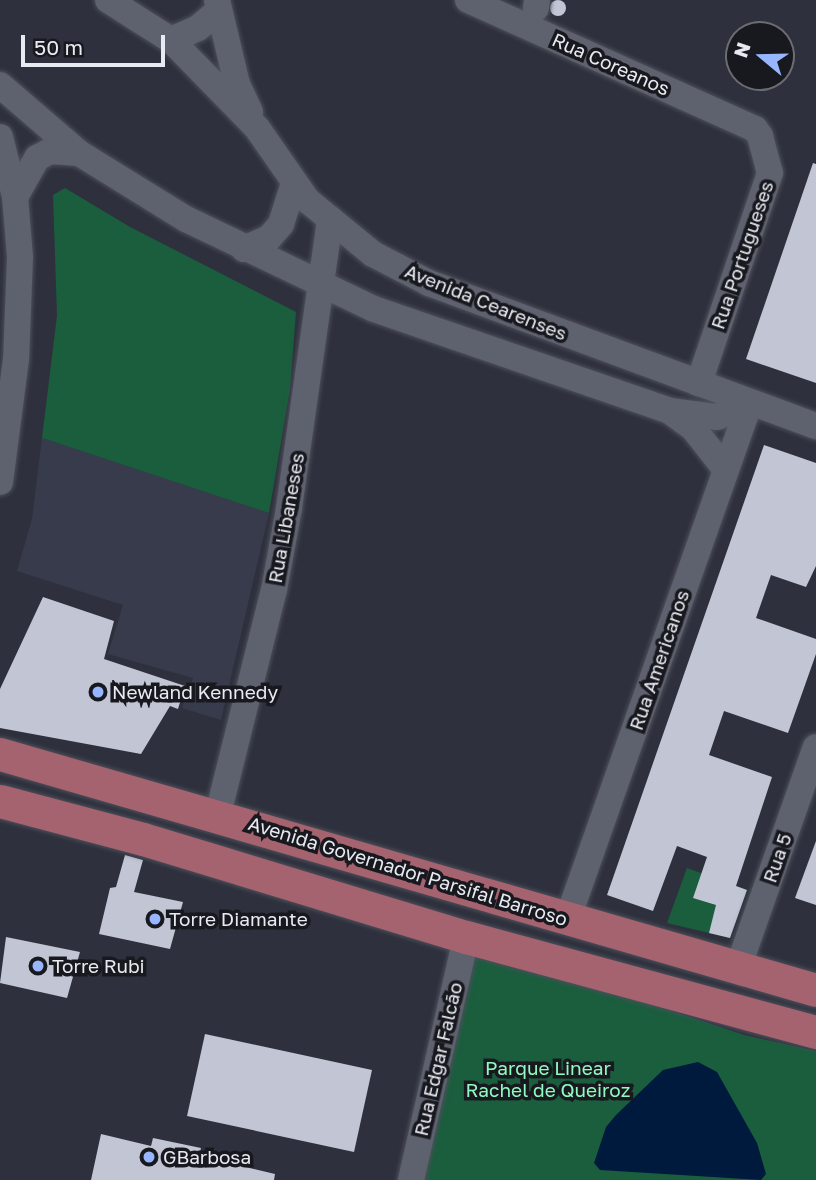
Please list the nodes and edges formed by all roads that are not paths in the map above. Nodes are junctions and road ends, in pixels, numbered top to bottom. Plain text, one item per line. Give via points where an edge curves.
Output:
1 (108, 0) edge
2 (468, 0) edge
3 (218, 6) edge
4 (171, 40) junction
5 (0, 85) edge
6 (257, 128) junction
7 (755, 129) joint
8 (0, 137) edge
9 (79, 153) junction
10 (294, 183) junction
11 (15, 197) junction
12 (330, 219) junction
13 (244, 248) junction
14 (321, 286) junction
15 (699, 383) junction
16 (751, 402) junction
17 (670, 411) junction
18 (816, 426) edge
19 (726, 470) junction
20 (0, 482) edge
21 (816, 747) edge
22 (0, 754) edge
23 (0, 801) edge
24 (218, 814) junction
25 (568, 918) junction
26 (466, 937) junction
27 (729, 966) junction
28 (816, 990) edge
29 (816, 1032) edge
30 (411, 1180) edge

1 - 4 street, Avenida Cearenses
2 - 7 street, Rua Coreanos
3 - 4 street via 198,28
3 - 6 street via 237,84
4 - 6 street, Avenida Cearenses
5 - 9 street, Avenida Cearenses
6 - 10 street, Avenida Cearenses
7 - 15 street, Rua Portugueses via 769,156 770,173
8 - 11 street
9 - 11 street via 50,151 37,158
9 - 13 street, Avenida Cearenses via 186,219
10 - 12 street, Avenida Cearenses
10 - 13 street via 281,224 269,238
11 - 20 street via 20,257 16,359
12 - 14 street, Rua Libaneses
12 - 15 street, Avenida Cearenses via 373,254 429,283
13 - 14 street, Avenida Cearenses
14 - 17 street, Avenida Cearenses via 374,309
14 - 24 street, Rua Libaneses via 274,590
15 - 16 street, Avenida Cearenses
16 - 17 street, Avenida Cearenses via 717,417
16 - 18 street
16 - 19 street, Rua Americanos
17 - 19 street, Avenida Cearenses via 693,428
19 - 25 street, Rua Americanos
21 - 27 street, Rua 5
22 - 24 main road, Avenida Governador Parsifal Barroso
23 - 26 main road via 143,839
24 - 25 main road, Avenida Governador Parsifal Barroso
25 - 27 main road, Avenida Governador Parsifal Barroso
26 - 27 main road via 480,918 507,914 667,959
26 - 29 main road
26 - 30 street, Rua Edgar Falcão
27 - 28 main road, Avenida Governador Parsifal Barroso

